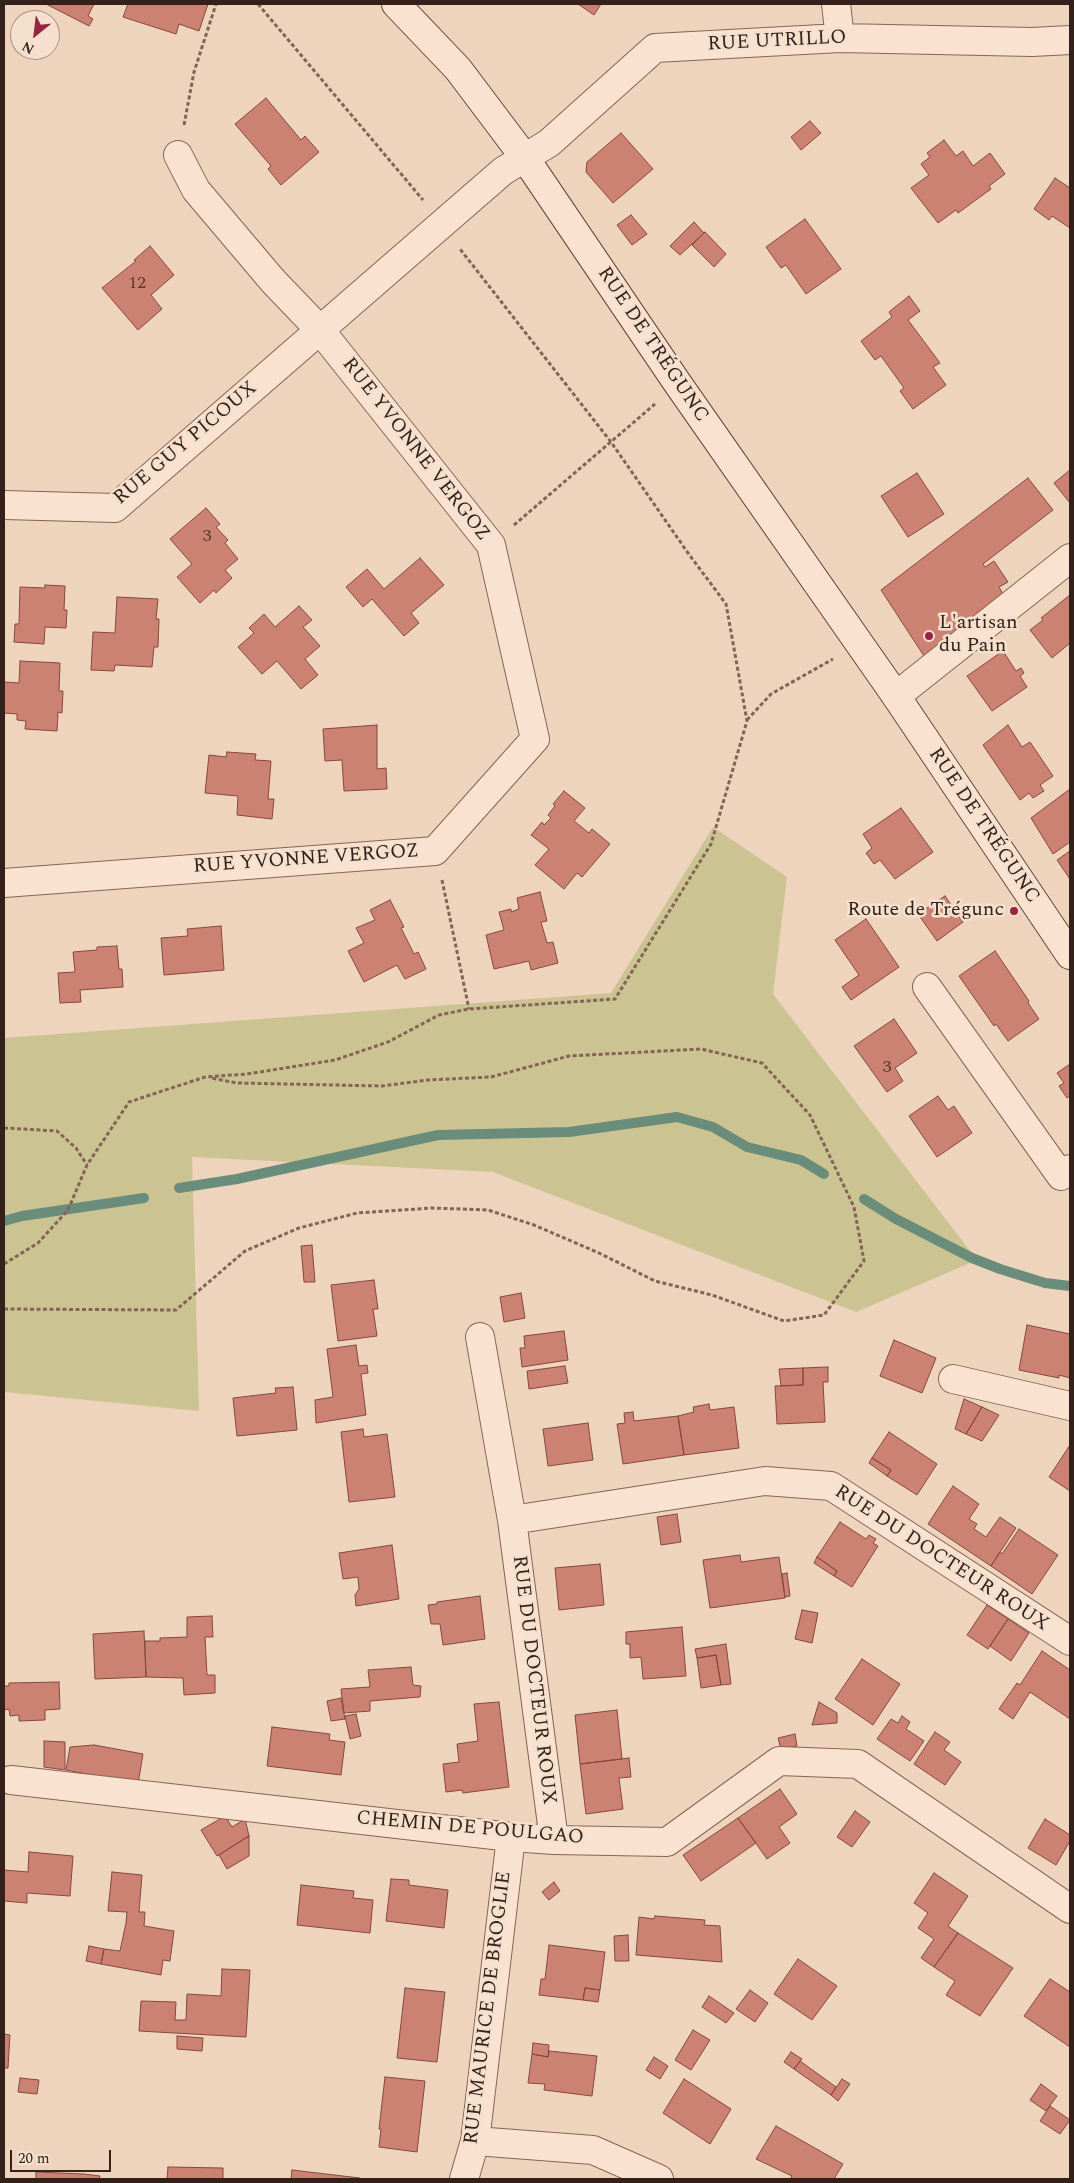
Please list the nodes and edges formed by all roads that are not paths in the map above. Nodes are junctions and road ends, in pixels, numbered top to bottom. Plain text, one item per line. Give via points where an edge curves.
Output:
1 (396, 4) edge
2 (836, 4) edge
3 (840, 38) junction
4 (1070, 40) edge
5 (178, 156) road end
6 (525, 158) junction
7 (320, 330) junction
8 (4, 505) edge
9 (1070, 558) edge
10 (896, 696) junction
11 (4, 883) edge
12 (1070, 955) edge
13 (927, 987) dead end
14 (1070, 1169) edge
15 (480, 1337) dead end
16 (953, 1379) dead end
17 (1070, 1406) edge
18 (512, 1520) junction
19 (1070, 1641) edge
20 (11, 1780) dead end
21 (511, 1837) junction
22 (554, 1840) junction
23 (1070, 1909) edge
24 (474, 2141) junction
25 (464, 2179) edge
26 (659, 2179) edge

1 - 6 street, RUE DE TRÉGUNC via 458,69
2 - 3 street
3 - 4 street, RUE UTRILLO
3 - 6 street, RUE UTRILLO via 655,48 549,143
5 - 7 street via 196,190 273,281
6 - 7 street, RUE GUY PICOUX via 503,171
6 - 10 street, RUE DE TRÉGUNC
7 - 8 street, RUE GUY PICOUX via 115,508
7 - 11 street, RUE YVONNE VERGOZ via 491,545 535,739 436,851
9 - 10 street
10 - 12 street, RUE DE TRÉGUNC
13 - 14 street via 1061,1176
15 - 18 street, RUE DU DOCTEUR ROUX
16 - 17 street
18 - 19 street, RUE DU DOCTEUR ROUX via 765,1481 831,1486
18 - 22 street, RUE DU DOCTEUR ROUX
20 - 21 street, CHEMIN DE POULGAO
21 - 22 street, CHEMIN DE POULGAO
21 - 24 street, RUE MAURICE DE BROGLIE
22 - 23 street, CHEMIN DE POULGAO via 667,1842 779,1761 858,1764
24 - 25 street, RUE MAURICE DE BROGLIE
24 - 26 street via 593,2150

